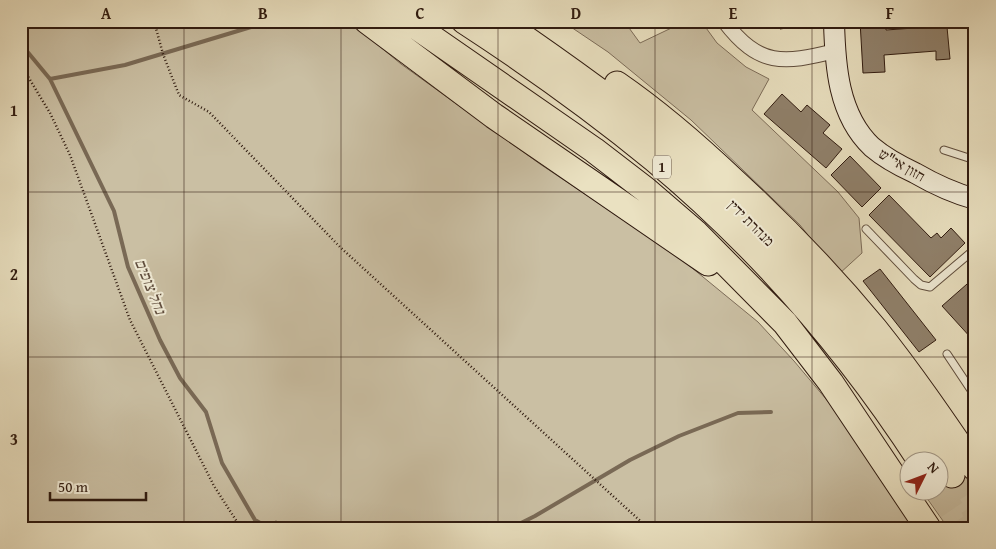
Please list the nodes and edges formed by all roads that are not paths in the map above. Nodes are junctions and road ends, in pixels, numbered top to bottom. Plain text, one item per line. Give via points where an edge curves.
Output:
1 (367, 21) edge
2 (408, 21) edge
3 (464, 21) edge
4 (500, 21) edge
5 (524, 21) edge
6 (724, 21) edge
7 (834, 21) edge
8 (835, 51) junction
9 (944, 150) dead end
10 (975, 160) edge
11 (975, 200) edge
12 (866, 229) dead end
13 (975, 249) edge
14 (947, 354) dead end
15 (832, 383) junction
16 (975, 396) edge
17 (913, 452) edge
18 (963, 471) edge
19 (928, 528) edge

1 - 15 highway via 494,116 705,260
2 - 15 highway via 580,140 646,190 696,233 785,322
3 - 17 highway, מנהרת ידין / 1 via 602,117 655,160 750,248 834,343
4 - 18 highway, מנהרת ידין / 1 via 668,145 717,189 808,282 927,435
5 - 18 highway via 650,108 774,218 875,330 916,383
6 - 8 street via 737,38 763,56 794,60
7 - 8 street, חזון אי"ש
8 - 11 street, חזון אי"ש via 846,106 855,125 872,146 927,180
9 - 10 lane
12 - 13 lane via 914,280 930,287
14 - 16 lane
15 - 19 highway

